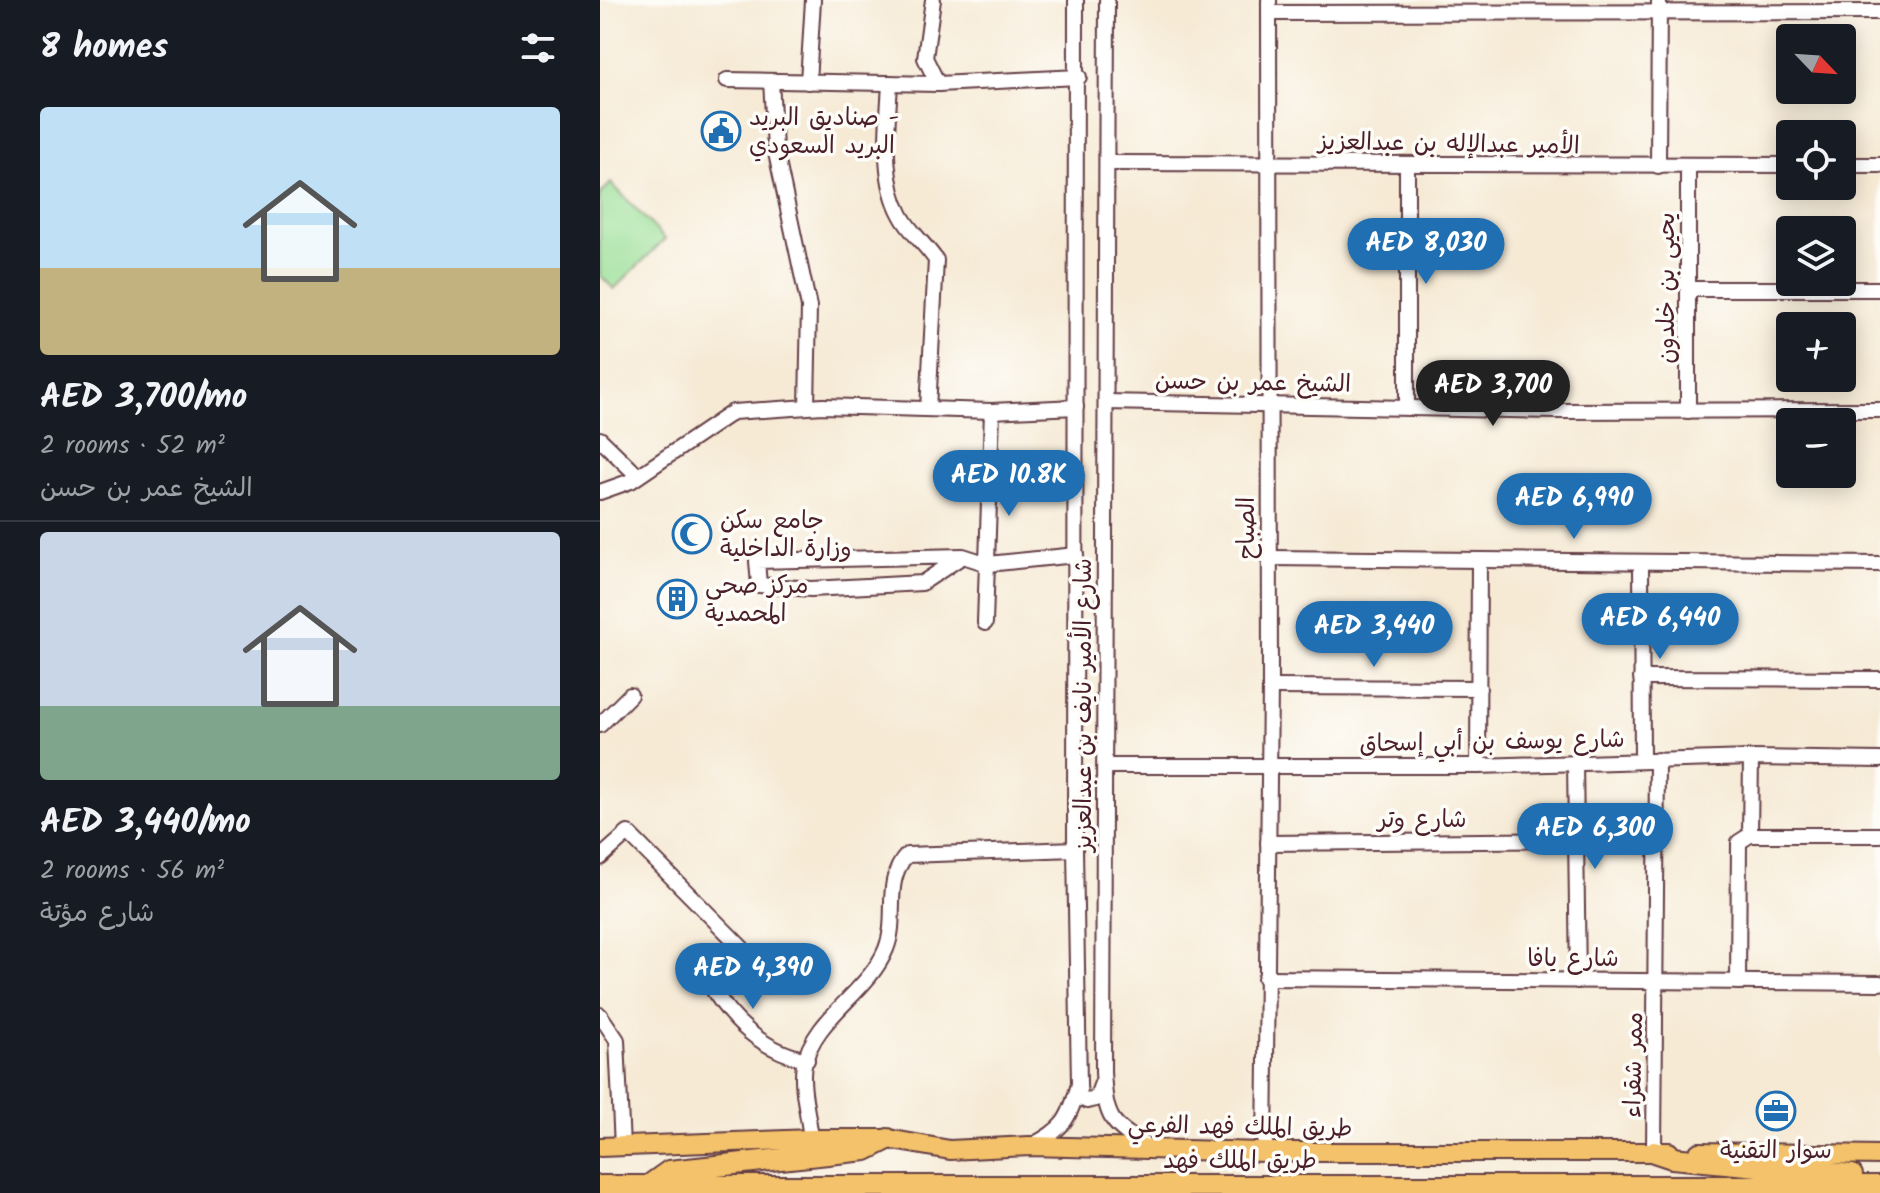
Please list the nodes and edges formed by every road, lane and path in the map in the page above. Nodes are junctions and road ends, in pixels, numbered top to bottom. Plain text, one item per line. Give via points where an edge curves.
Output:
1 (813, 0) edge
2 (933, 0) edge
3 (1076, 0) edge
4 (1107, 0) edge
5 (1580, 6) edge
6 (1659, 6) edge
7 (1738, 6) edge
8 (1269, 7) edge
9 (1880, 12) edge
10 (1079, 77) junction
11 (727, 80) dead end
12 (771, 81) junction
13 (808, 82) junction
14 (890, 83) junction
15 (938, 84) junction
16 (1270, 162) junction
17 (1108, 163) junction
18 (1407, 165) junction
19 (1776, 165) edge
20 (1856, 165) edge
21 (1880, 165) edge
22 (1658, 166) junction
23 (1688, 166) junction
24 (1688, 289) junction
25 (1880, 289) edge
26 (1106, 402) junction
27 (1269, 403) junction
28 (807, 406) junction
29 (1076, 407) junction
30 (1407, 407) junction
31 (928, 409) junction
32 (1880, 410) edge
33 (992, 411) junction
34 (1688, 411) junction
35 (600, 439) edge
36 (638, 476) junction
37 (600, 492) edge
38 (1076, 555) junction
39 (963, 556) junction
40 (1268, 558) junction
41 (1479, 560) junction
42 (1641, 562) junction
43 (988, 564) junction
44 (1880, 564) edge
45 (985, 623) dead end
46 (1641, 678) junction
47 (1880, 679) edge
48 (1270, 687) junction
49 (1479, 688) junction
50 (630, 695) dead end
51 (600, 725) edge
52 (1751, 758) junction
53 (1649, 760) junction
54 (1880, 760) edge
55 (1575, 762) junction
56 (1106, 766) junction
57 (1269, 766) junction
58 (1478, 766) junction
59 (1750, 835) junction
60 (1880, 835) edge
61 (1576, 840) junction
62 (1268, 843) junction
63 (1075, 849) junction
64 (600, 858) edge
65 (1265, 978) junction
66 (1656, 979) junction
67 (1578, 981) junction
68 (1738, 982) junction
69 (1880, 983) edge
70 (600, 1015) edge
71 (807, 1060) junction
72 (1103, 1072) junction
73 (1079, 1084) junction
74 (811, 1139) junction
75 (888, 1139) junction
76 (1029, 1146) junction
77 (600, 1147) edge
78 (622, 1147) junction
79 (1150, 1148) junction
80 (1265, 1152) junction
81 (1654, 1152) junction
82 (1880, 1155) edge
83 (1880, 1180) edge
84 (600, 1186) edge
85 (648, 1186) junction
86 (1880, 1186) edge

1 - 13 street
2 - 15 street via 925,58
3 - 10 street, شارع الأمير نايف بن عبدالعزيز
4 - 17 street, شارع الأمير نايف بن عبدالعزيز
5 - 6 street
5 - 8 street
6 - 7 street
6 - 22 street
7 - 9 street
8 - 16 street, الصباح
10 - 15 street
10 - 29 street, شارع الأمير نايف بن عبدالعزيز
11 - 12 street
12 - 13 street
12 - 28 street via 775,148 809,307
13 - 14 street
14 - 15 street
14 - 31 street via 891,188 901,216 936,260
16 - 17 street, الأمير عبدالإله بن عبدالعزيز
16 - 18 street, الأمير عبدالإله بن عبدالعزيز
16 - 27 street, الصباح
17 - 26 street, شارع الأمير نايف بن عبدالعزيز
18 - 22 street, الأمير عبدالإله بن عبدالعزيز
18 - 30 street
19 - 23 street, الأمير عبدالإله بن عبدالعزيز
20 - 21 street
22 - 23 street, الأمير عبدالإله بن عبدالعزيز
23 - 24 street, يحيى بن خلدون
24 - 25 street
24 - 34 street, يحيى بن خلدون
26 - 27 street, الشيخ عمر بن حسن
26 - 56 street, شارع الأمير نايف بن عبدالعزيز
27 - 30 street, الشيخ عمر بن حسن
27 - 40 street, الصباح
28 - 31 street
28 - 36 street via 733,412
29 - 33 street
29 - 38 street, شارع الأمير نايف بن عبدالعزيز
30 - 34 street, الشيخ عمر بن حسن
31 - 33 street
32 - 34 street, الشيخ عمر بن حسن
33 - 43 street
35 - 36 street
36 - 37 street
38 - 43 street
38 - 63 street, شارع الأمير نايف بن عبدالعزيز
39 - 39 street via 922,583 811,589 759,585 757,561
39 - 43 street
40 - 41 street
40 - 48 street, الصباح
41 - 42 street
41 - 49 street
42 - 44 street
42 - 46 street, ممر شقراء
43 - 45 street
46 - 47 street
46 - 53 street, ممر شقراء
48 - 49 street
48 - 57 street, الصباح
49 - 58 street
50 - 51 street
52 - 53 street, شارع يوسف بن أبي إسحاق
52 - 54 street, شارع يوسف بن أبي إسحاق
52 - 59 street
53 - 55 street, شارع يوسف بن أبي إسحاق
53 - 66 street, ممر شقراء
55 - 58 street, شارع يوسف بن أبي إسحاق
55 - 61 street
56 - 57 street, شارع يوسف بن أبي إسحاق
56 - 72 street, شارع الأمير نايف بن عبدالعزيز
57 - 58 street, شارع يوسف بن أبي إسحاق
57 - 62 street, الصباح
59 - 60 street
59 - 68 street via 1739,842
61 - 62 street, شارع وتر
61 - 67 street
62 - 65 street, الصباح
63 - 71 street via 907,855 895,868 887,947 875,971 821,1031
63 - 73 street, شارع الأمير نايف بن عبدالعزيز
64 - 71 street via 628,833 742,948 709,983 725,1011 782,1054
65 - 67 street, شارع يافا
65 - 80 street, الصباح
66 - 67 street, شارع يافا
66 - 68 street, شارع يافا
66 - 81 street, ممر شقراء
68 - 69 street, شارع يافا
70 - 78 street via 617,1040
71 - 74 street
72 - 73 street via 1096,1099 1080,1098
72 - 79 street, شارع الأمير نايف بن عبدالعزيز via 1105,1105 1115,1127
73 - 76 street, شارع الأمير نايف بن عبدالعزيز via 1057,1133
74 - 75 main road, طريق الملك فهد الفرعي
74 - 78 main road, طريق الملك فهد الفرعي
75 - 76 main road, طريق الملك فهد الفرعي via 950,1150
75 - 85 highway via 866,1150 669,1171
76 - 79 main road, طريق الملك فهد الفرعي
77 - 78 main road, طريق الملك فهد الفرعي
79 - 80 main road, طريق الملك فهد الفرعي
80 - 81 main road, طريق الملك فهد الفرعي
81 - 82 main road, طريق الملك فهد الفرعي
81 - 83 highway
84 - 85 highway, طريق الملك فهد
85 - 86 highway, طريق الملك فهد

